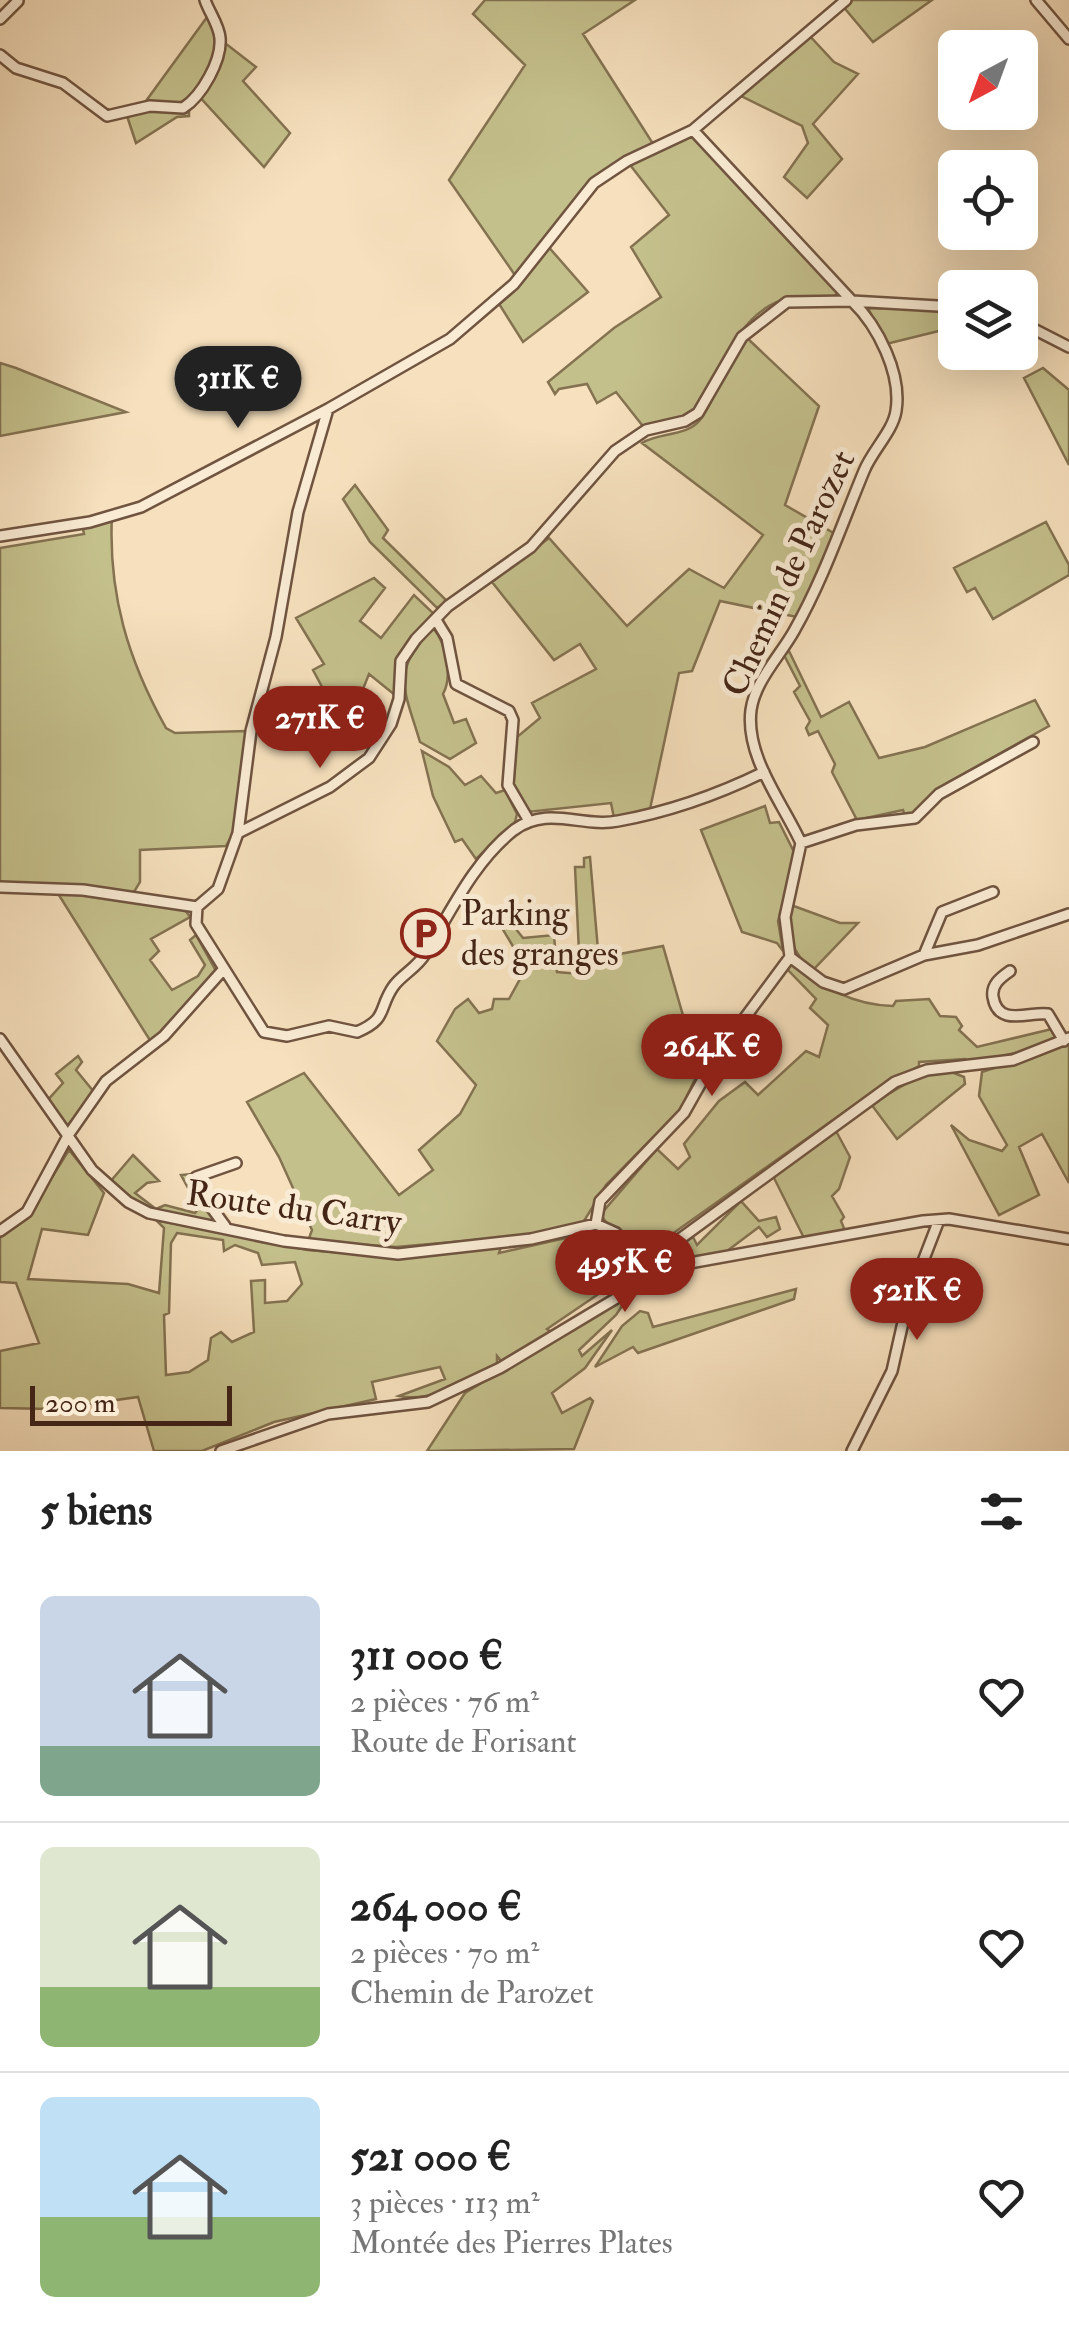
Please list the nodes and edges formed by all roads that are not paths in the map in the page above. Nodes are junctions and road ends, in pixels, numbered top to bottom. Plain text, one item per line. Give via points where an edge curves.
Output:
1 (205, 0) edge
2 (846, 0) edge
3 (1036, 0) edge
4 (18, 1) edge
5 (0, 19) edge
6 (1069, 38) edge
7 (0, 55) edge
8 (693, 130) junction
9 (852, 301) junction
10 (938, 306) edge
11 (1038, 331) edge
12 (1069, 347) edge
13 (328, 409) junction
14 (0, 536) edge
15 (436, 620) junction
16 (1033, 742) dead end
17 (764, 772) junction
18 (529, 821) junction
19 (238, 834) junction
20 (801, 844) junction
21 (0, 887) edge
22 (993, 892) dead end
23 (197, 907) junction
24 (1069, 914) edge
25 (924, 955) junction
26 (790, 958) junction
27 (222, 971) junction
28 (1010, 971) dead end
29 (0, 1039) edge
30 (1066, 1040) edge
31 (67, 1141) junction
32 (236, 1163) dead end
33 (940, 1220) junction
34 (596, 1224) junction
35 (225, 1226) junction
36 (0, 1232) edge
37 (1069, 1239) edge
38 (647, 1263) junction
39 (221, 1451) edge
40 (852, 1451) edge

1 - 7 street via 220,40 214,66 184,108 150,106 106,116 64,83 16,68
2 - 8 street
3 - 6 street
4 - 5 street
8 - 9 street, Chemin de Parozet
8 - 13 street via 594,183 514,284 450,339
9 - 10 street
9 - 15 street via 779,306 742,336 698,413 646,430 616,451 531,547
9 - 17 street, Chemin de Parozet via 888,362 896,413 796,629 754,699 752,728
11 - 12 street
13 - 14 street via 141,507
13 - 19 street via 298,512 251,731
15 - 18 street via 447,638 456,684 509,711 508,785
15 - 19 street via 404,654 390,724 369,758 330,787
16 - 20 street via 940,794 915,818 856,826
17 - 18 street via 613,822 555,816
17 - 20 street, Chemin de Parozet
18 - 27 street via 476,873 425,954 392,988 382,1017 368,1028 329,1026 273,1036 257,1026
19 - 23 street via 218,889
20 - 26 street via 785,917
21 - 23 street via 83,890
22 - 25 street via 942,912
23 - 27 street via 196,924
24 - 25 street via 978,945
25 - 26 street via 836,989
26 - 34 street via 715,1058 684,1113 600,1200
27 - 31 street via 164,1036 106,1081
28 - 30 street via 994,985 998,1008 1009,1016 1048,1014
29 - 31 street, Route du Carry
30 - 38 street via 1014,1060 927,1070 895,1082
31 - 35 street, Route du Carry via 128,1202 174,1219
31 - 36 street via 26,1212
32 - 35 street via 202,1173 195,1183
33 - 37 street
33 - 38 street via 722,1260
33 - 40 street via 908,1300 892,1371
34 - 35 street, Route du Carry via 530,1240 398,1254 284,1241
34 - 38 street
38 - 39 street via 615,1299 465,1386 401,1408 314,1417

